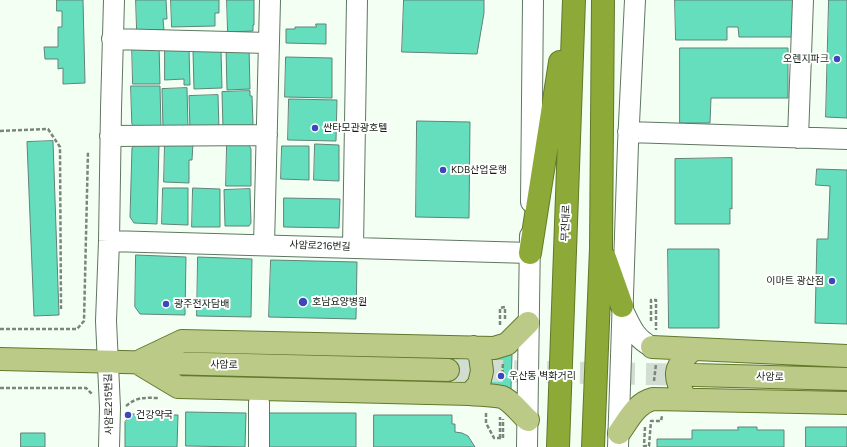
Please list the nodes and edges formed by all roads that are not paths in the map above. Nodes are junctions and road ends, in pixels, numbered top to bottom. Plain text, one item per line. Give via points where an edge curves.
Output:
1 (114, 0) edge
2 (270, 0) edge
3 (358, 0) edge
4 (533, 0) edge
5 (570, 0) edge
6 (574, 0) edge
7 (603, 0) edge
8 (635, 0) edge
9 (803, 0) edge
10 (112, 39) junction
11 (269, 44) junction
12 (628, 132) junction
13 (267, 135) junction
14 (110, 136) junction
15 (798, 138) junction
16 (847, 139) edge
17 (109, 241) junction
18 (264, 245) junction
19 (353, 247) junction
20 (601, 248) junction
21 (530, 253) junction
22 (622, 306) junction
23 (528, 323) junction
24 (655, 347) joint
25 (473, 348) junction
26 (692, 350) junction
27 (847, 356) edge
28 (0, 359) edge
29 (109, 362) junction
30 (137, 363) junction
31 (448, 370) tunnel mouth
32 (694, 375) tunnel mouth
33 (847, 379) edge
34 (470, 394) junction
35 (686, 399) junction
36 (259, 402) dead end
37 (847, 403) edge
38 (528, 420) junction
39 (618, 440) edge
40 (110, 447) edge
41 (259, 447) edge
42 (527, 447) edge
43 (558, 447) edge
44 (593, 447) edge

1 - 10 street
2 - 11 street
3 - 19 street
4 - 21 street
5 - 21 highway
6 - 43 highway, 무진대로
7 - 20 highway
8 - 12 street
9 - 15 street
10 - 11 street
10 - 14 street
11 - 13 street
12 - 15 street
12 - 22 street
13 - 14 street
13 - 18 street
14 - 17 street
15 - 16 street
17 - 18 street, 사암로216번길
17 - 29 street via 106,321
18 - 19 street, 사암로216번길
19 - 21 street, 사암로216번길
20 - 22 highway
20 - 44 highway
21 - 23 street
22 - 24 street via 634,333 643,342
22 - 39 street
23 - 25 main road via 507,344 494,348
23 - 38 street
24 - 26 main road
25 - 30 main road via 182,341
25 - 34 main road via 480,356 482,371 479,384
26 - 27 main road
26 - 35 main road via 681,361 676,376
28 - 29 main road, 사암로
29 - 30 main road, 사암로
29 - 40 street, 사암로215번길
30 - 31 main road, 사암로
30 - 34 main road via 178,387
32 - 33 main road, 사암로
34 - 38 main road via 503,398
35 - 37 main road
35 - 39 main road via 646,401 638,407
36 - 41 street
38 - 42 street

